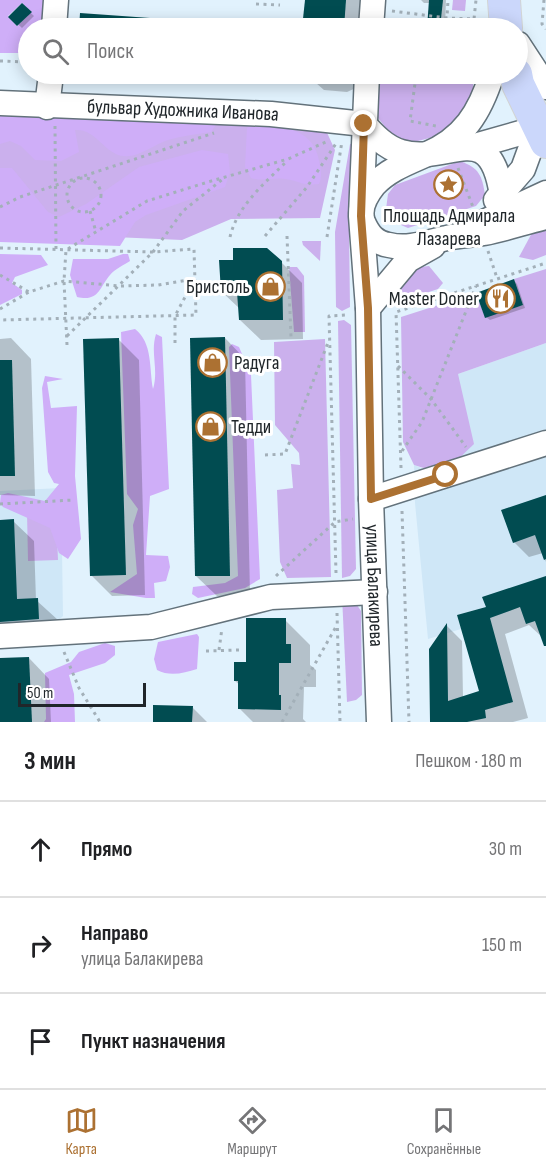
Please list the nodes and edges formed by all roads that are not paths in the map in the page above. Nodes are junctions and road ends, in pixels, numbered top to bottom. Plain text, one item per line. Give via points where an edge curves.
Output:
1 (56, 0) edge
2 (55, 18) edge
3 (528, 59) edge
4 (51, 84) edge
5 (360, 84) edge
6 (488, 84) edge
7 (518, 84) edge
8 (546, 87) edge
9 (0, 103) edge
10 (51, 107) junction
11 (364, 124) junction
12 (541, 143) edge
13 (463, 153) junction
14 (428, 154) junction
15 (546, 193) edge
16 (502, 195) junction
17 (361, 216) junction
18 (546, 217) edge
19 (450, 237) junction
20 (359, 312) junction
21 (546, 443) edge
22 (371, 499) junction
23 (375, 592) junction
24 (0, 636) edge
25 (379, 722) edge

1 - 2 street
3 - 8 street
4 - 10 street
5 - 11 street, улица Балакирева
6 - 14 street via 480,107 460,135
7 - 12 main road
9 - 10 street, бульвар Художника Иванова
10 - 11 street, бульвар Художника Иванова via 272,114
11 - 14 street via 379,140 401,152
11 - 17 street, улица Балакирева
12 - 13 street
12 - 16 street
13 - 14 street
13 - 16 street via 488,156 500,178
14 - 17 street via 383,176 364,199
15 - 19 street
16 - 19 street
17 - 19 street via 368,234 387,245 406,247
17 - 20 street, улица Балакирева
18 - 19 street
19 - 20 street via 408,260
20 - 22 street, улица Балакирева
21 - 22 street
22 - 23 street, улица Балакирева
23 - 24 street via 271,597 151,627
23 - 25 street, улица Балакирева

